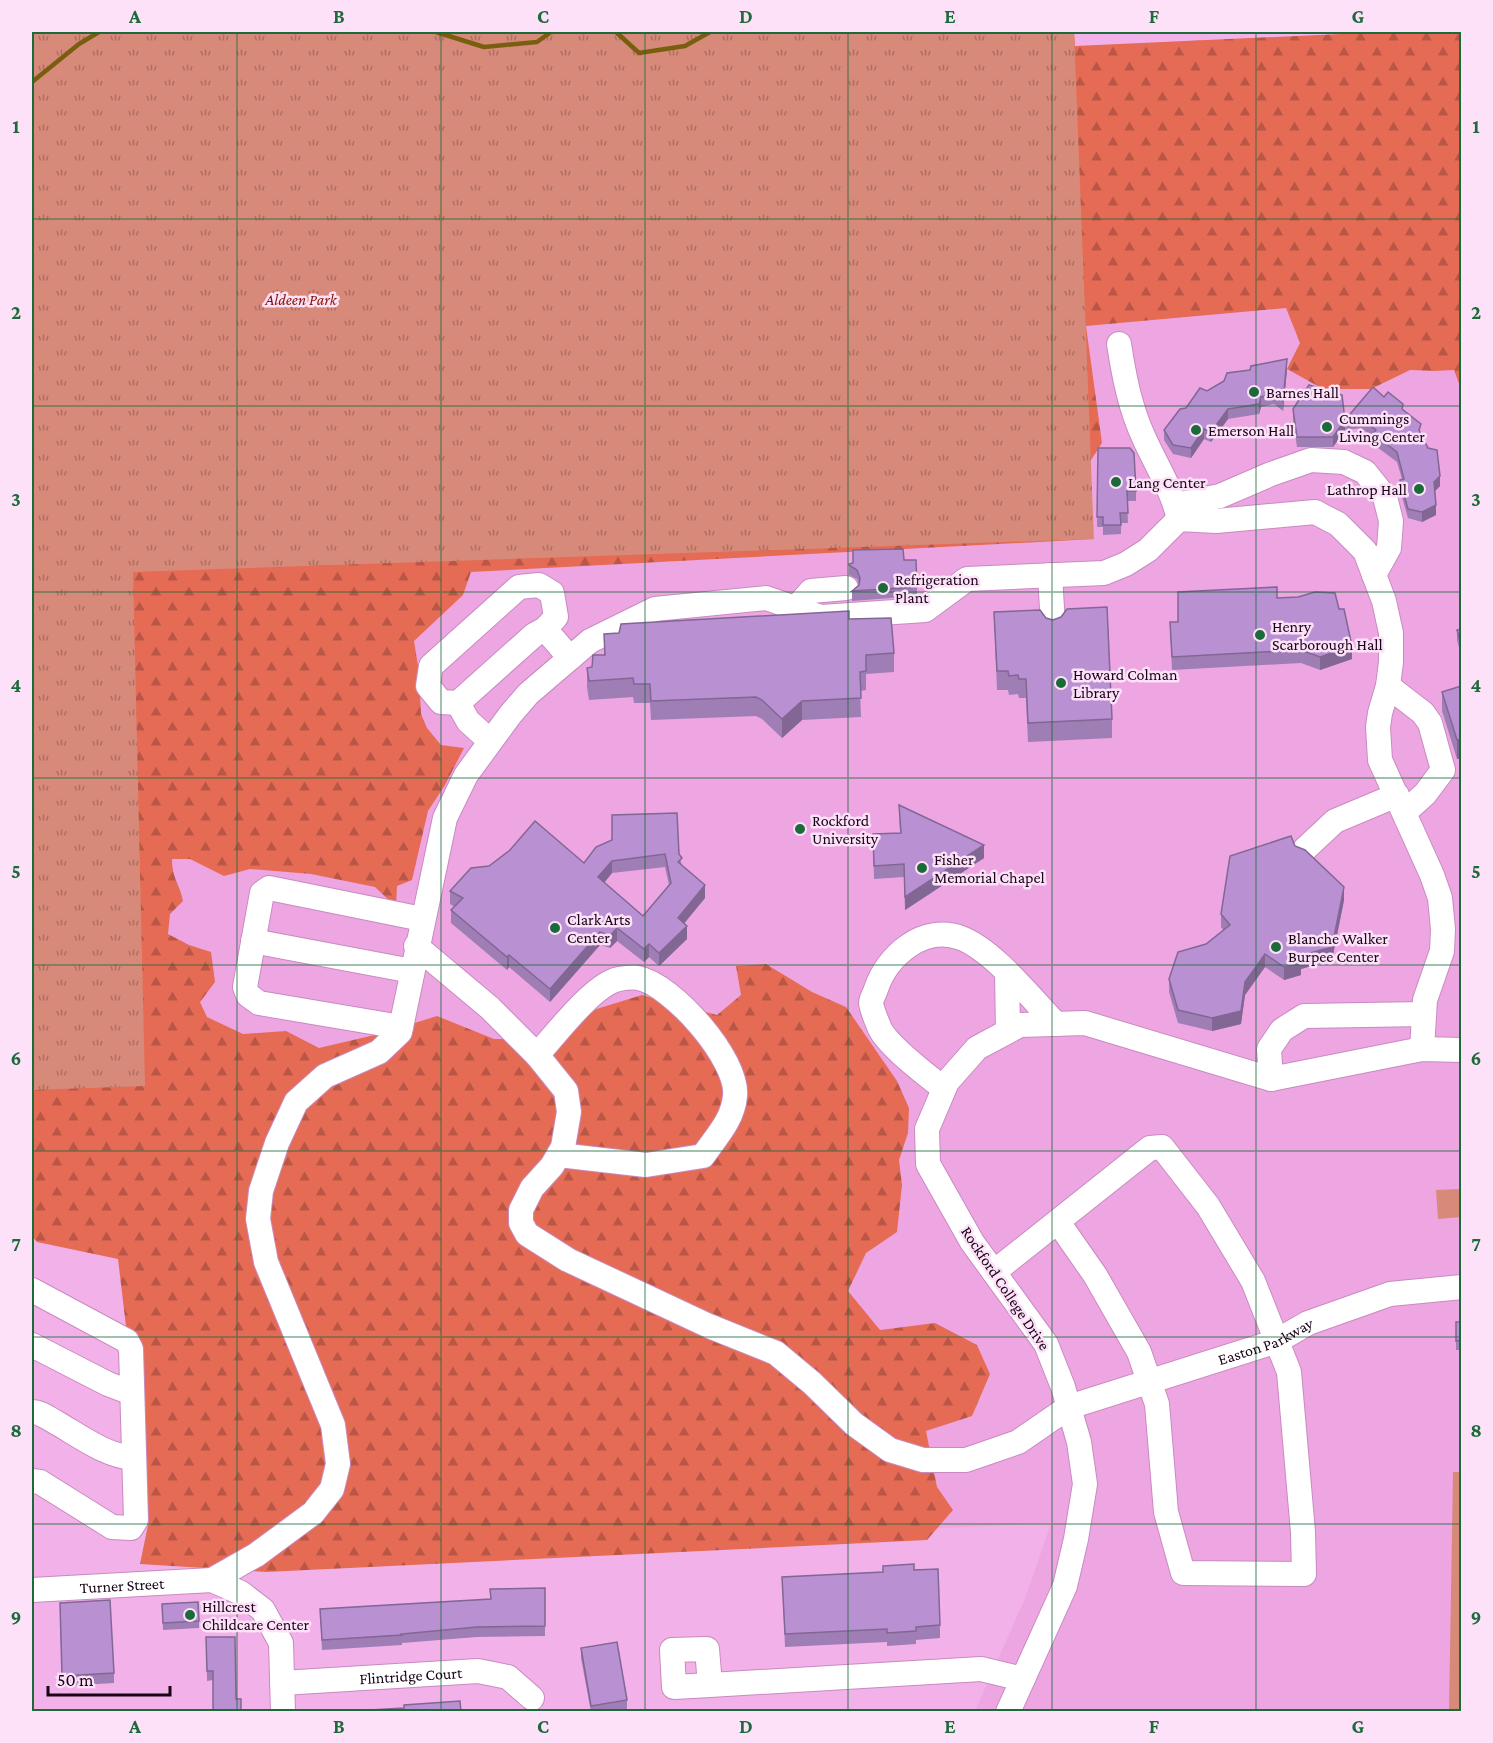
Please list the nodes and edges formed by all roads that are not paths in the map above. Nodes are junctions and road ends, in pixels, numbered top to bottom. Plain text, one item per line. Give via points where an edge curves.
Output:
1 (1119, 344) dead end
2 (1178, 512) junction
3 (1050, 575) junction
4 (1374, 575) junction
5 (846, 588) dead end
6 (796, 608) junction
7 (1053, 625) edge
8 (545, 629) junction
9 (570, 658) junction
10 (1388, 686) junction
11 (458, 703) junction
12 (490, 741) junction
13 (1401, 804) junction
14 (1305, 849) edge
15 (422, 919) junction
16 (253, 941) junction
17 (416, 946) junction
18 (412, 970) junction
19 (1006, 972) junction
20 (1424, 1014) junction
21 (1056, 1024) junction
22 (401, 1027) junction
23 (1008, 1031) junction
24 (1422, 1049) junction
25 (1461, 1050) edge
26 (537, 1055) junction
27 (1271, 1078) junction
28 (944, 1089) junction
29 (559, 1155) junction
30 (1058, 1222) junction
31 (994, 1272) junction
32 (1461, 1287) edge
33 (32, 1290) edge
34 (1276, 1341) junction
35 (32, 1345) edge
36 (1150, 1383) junction
37 (132, 1393) junction
38 (1069, 1407) junction
39 (32, 1412) edge
40 (134, 1458) junction
41 (32, 1481) edge
42 (212, 1580) junction
43 (32, 1590) edge
44 (1023, 1679) junction
45 (282, 1683) junction
46 (710, 1685) dead end
47 (532, 1698) dead end
48 (283, 1712) edge
49 (1008, 1712) edge

1 - 2 street via 1124,380 1138,424
2 - 3 street via 1148,550 1126,564 1104,573
2 - 4 street via 1216,521 1316,512 1338,524 1365,551
2 - 4 street via 1311,460 1344,462 1365,472 1385,497 1391,521 1389,548
3 - 6 street via 967,579 925,610 821,617
3 - 7 street
4 - 10 street via 1391,633
5 - 6 street via 811,591
6 - 9 street via 766,598 655,609 590,641
8 - 9 street
8 - 11 street
8 - 11 street via 556,617 552,592 539,585 519,587 431,666 428,686 441,702
9 - 12 street via 528,694
10 - 13 street via 1378,727 1380,760
10 - 13 street via 1423,712 1430,723 1443,770 1425,794
11 - 12 street via 468,721
12 - 15 street via 466,775 445,818
13 - 14 street via 1335,821
13 - 20 street via 1440,898 1442,951
15 - 16 street via 269,888 262,893
15 - 17 street
16 - 18 street
16 - 22 street via 245,987 248,995 259,1003
17 - 18 street
17 - 26 street via 490,1008
18 - 22 street
19 - 21 street
19 - 23 street
19 - 28 street via 978,947 960,937 944,935 922,938 898,952 880,976 872,1002 881,1031
20 - 24 street
20 - 27 street via 1304,1017 1282,1030 1269,1049
21 - 23 street, Rockford College Drive via 1020,1025
21 - 27 street, Rockford College Drive via 1085,1023
22 - 42 street via 379,1052 325,1076 296,1102 261,1191 258,1219 266,1262 333,1425 338,1464 332,1489 313,1513 256,1555
23 - 28 street, Rockford College Drive via 977,1048
24 - 25 street, Rockford College Drive
24 - 27 street, Rockford College Drive
26 - 29 street via 566,1091 569,1112
26 - 29 street via 601,986 618,979 637,978 690,1005 730,1067 736,1095 729,1120 703,1156 646,1165
28 - 31 street, Rockford College Drive via 927,1129 928,1164 972,1242
29 - 38 street, Easton Parkway via 532,1188 521,1210 521,1223 527,1234 568,1260 776,1353 854,1424 890,1450 923,1460 966,1460 1018,1442
30 - 31 street
30 - 34 street via 1150,1148 1162,1146 1208,1206 1253,1281
30 - 36 street via 1095,1275 1139,1352
31 - 38 street, Rockford College Drive via 1046,1344
32 - 34 street, Easton Parkway via 1390,1294 1308,1323
33 - 37 street via 127,1341 131,1349
34 - 36 street, Easton Parkway
34 - 36 street via 1289,1372 1305,1574 1182,1573 1166,1512 1157,1404
35 - 37 street
36 - 38 street, Easton Parkway
37 - 40 street
38 - 44 street, Rockford College Drive via 1085,1484 1076,1539 1065,1586
39 - 40 street via 112,1454
40 - 41 street via 136,1520 131,1528 112,1527 40,1482
42 - 43 street, Turner Street
42 - 45 street via 241,1593 263,1610 281,1643
44 - 46 street via 981,1669
44 - 49 street, Rockford College Drive
45 - 47 street, Flintridge Court via 477,1671 508,1677
45 - 48 street

